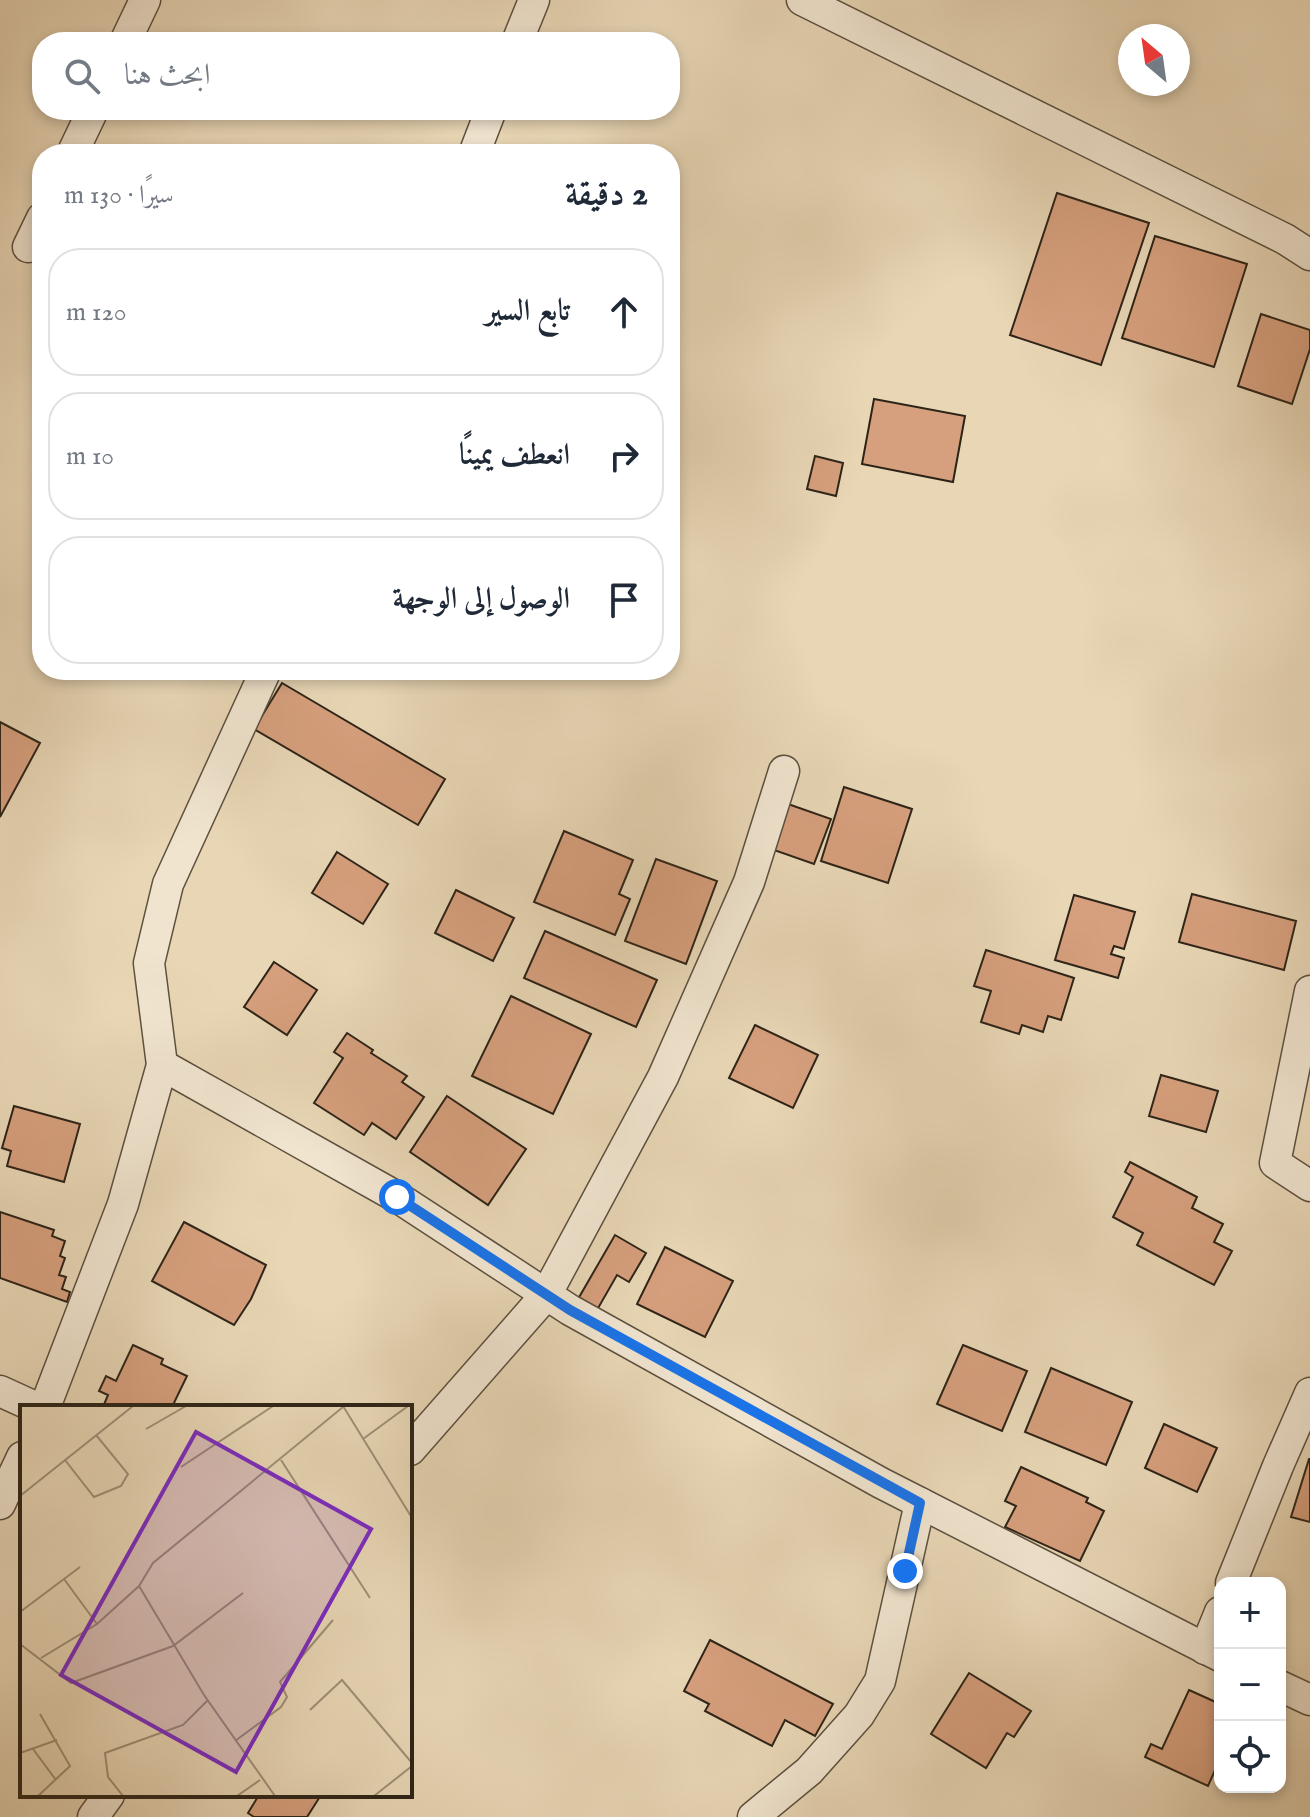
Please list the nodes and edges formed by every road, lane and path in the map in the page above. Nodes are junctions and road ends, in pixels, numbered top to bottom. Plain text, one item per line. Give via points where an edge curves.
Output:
1 (145, 0) edge
2 (534, 0) edge
3 (802, 0) edge
4 (130, 32) edge
5 (521, 32) edge
6 (88, 120) edge
7 (487, 120) edge
8 (77, 144) edge
9 (478, 144) edge
10 (32, 239) edge
11 (28, 247) dead end
12 (1310, 255) edge
13 (261, 680) edge
14 (784, 771) dead end
15 (1310, 991) edge
16 (162, 1065) junction
17 (1310, 1186) edge
18 (546, 1295) junction
19 (0, 1391) edge
20 (1310, 1393) edge
21 (31, 1405) edge
22 (46, 1405) edge
23 (412, 1448) edge
24 (20, 1461) edge
25 (920, 1503) junction
26 (0, 1504) edge
27 (1233, 1577) edge
28 (1213, 1653) edge
29 (1286, 1689) edge
30 (1310, 1700) edge
31 (108, 1797) edge
32 (93, 1817) edge
33 (753, 1817) edge

1 - 4 street
2 - 5 street
3 - 12 street
6 - 8 street
7 - 9 street
10 - 11 street
13 - 16 street via 168,884 149,963
14 - 18 street via 749,882 663,1077
15 - 17 street via 1275,1163
16 - 18 street via 397,1197
16 - 22 street via 123,1204
18 - 23 street
18 - 25 street
19 - 21 street
20 - 27 street
24 - 26 street
25 - 28 street
25 - 33 street via 880,1681 859,1715 809,1771
29 - 30 street
31 - 32 street

